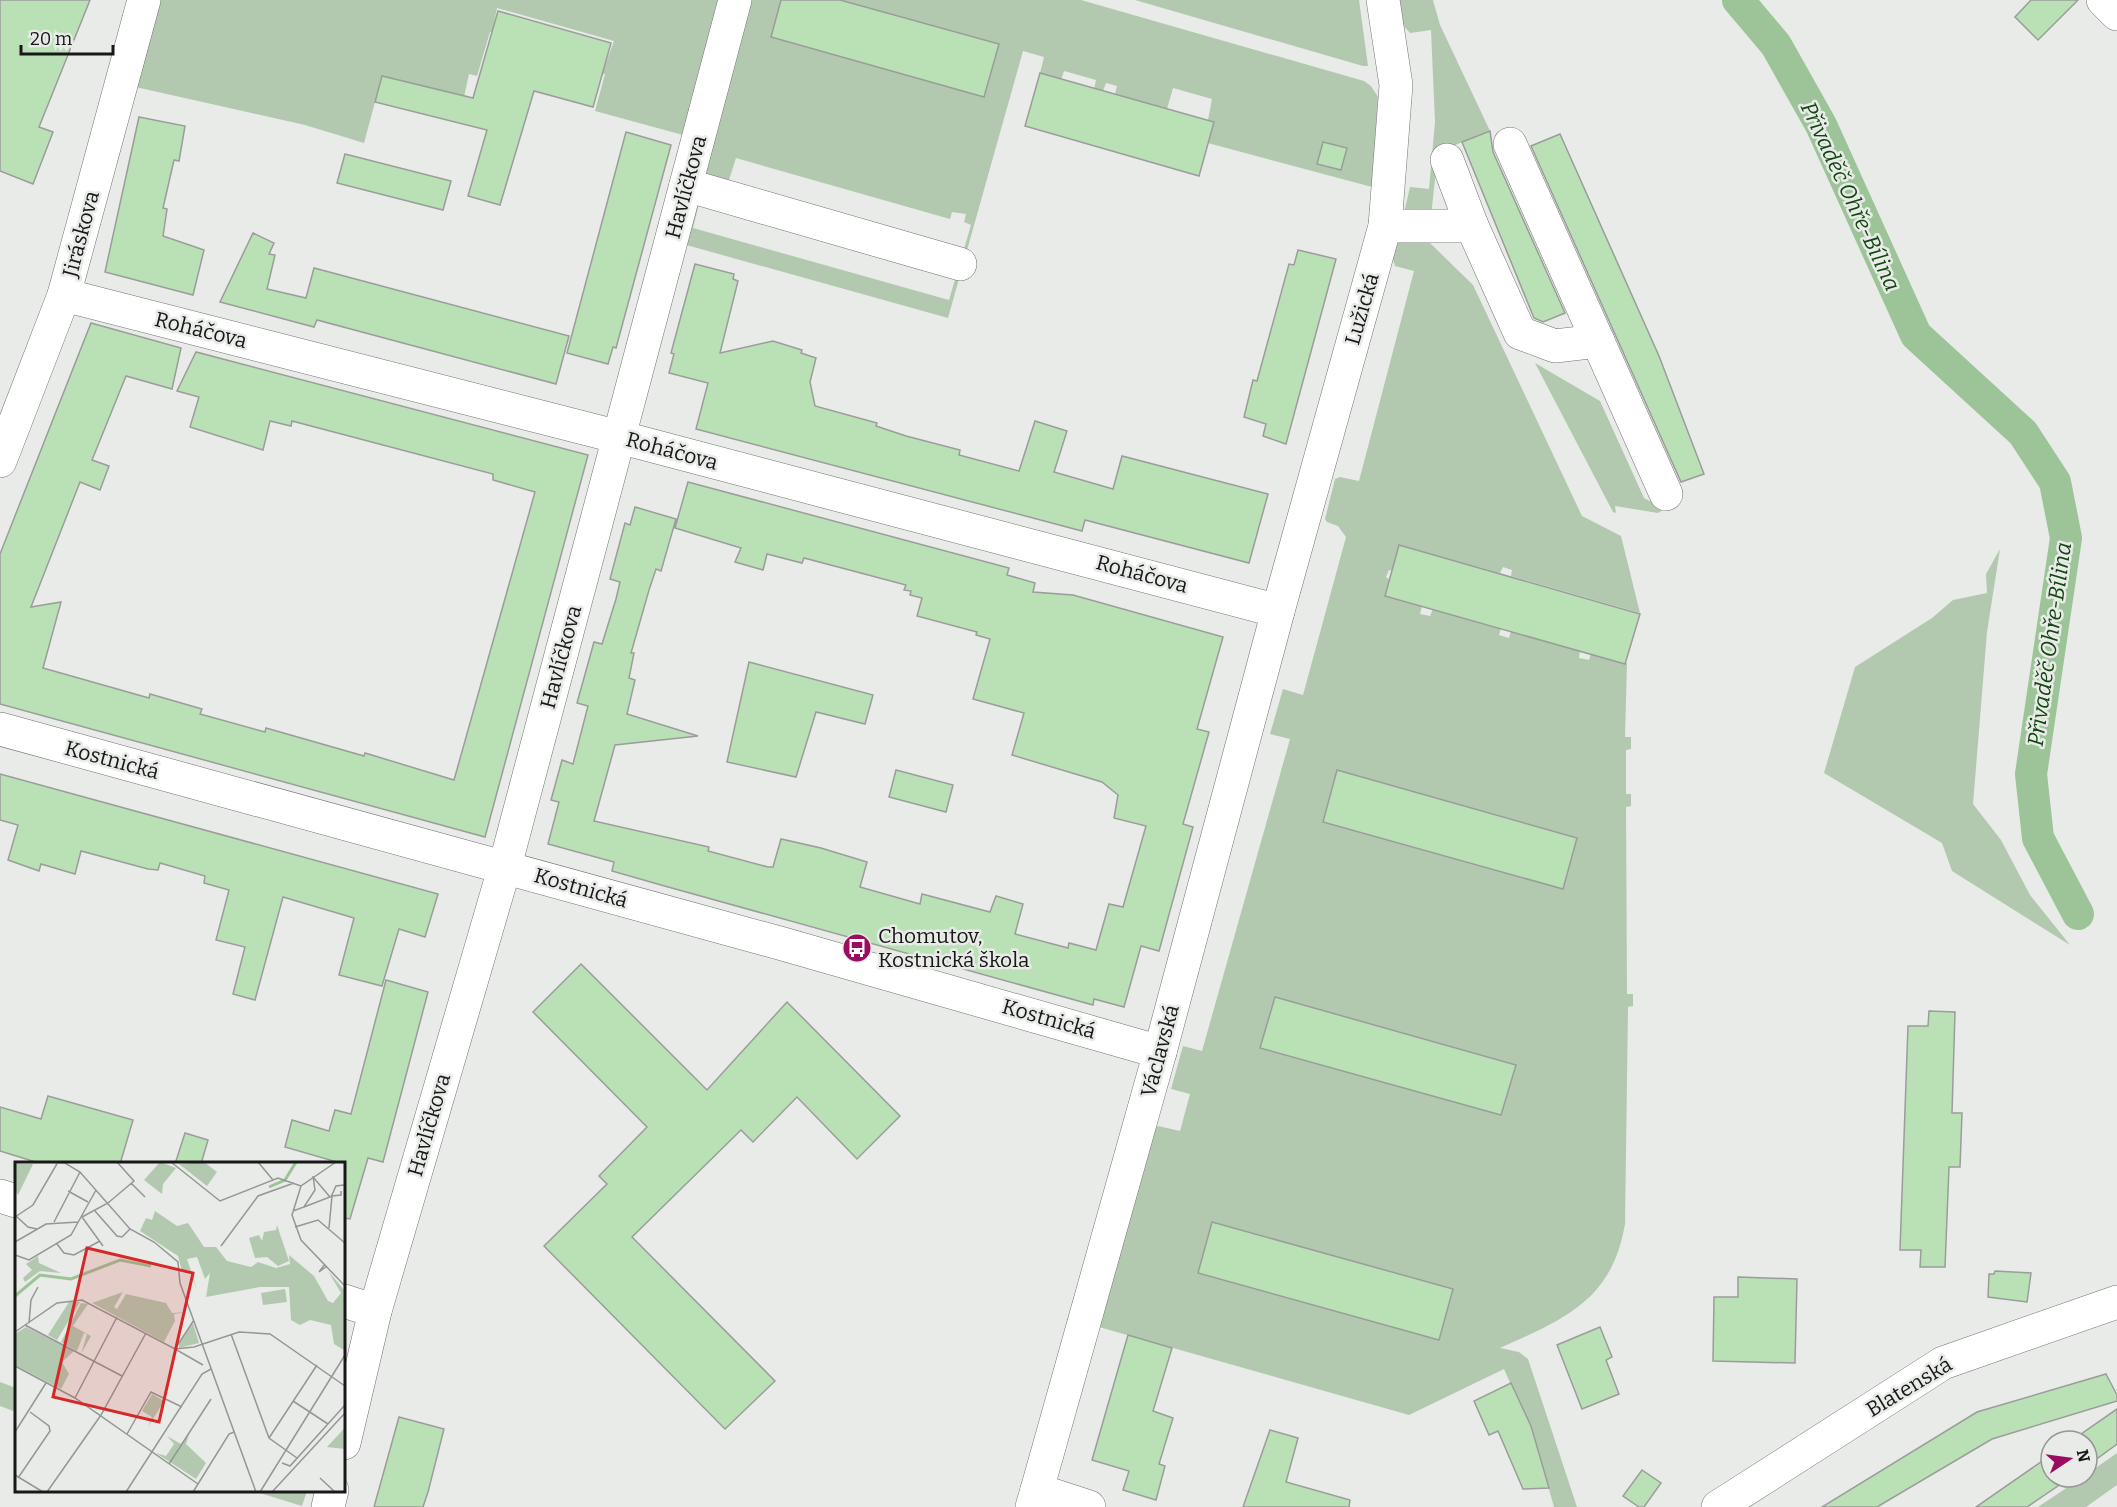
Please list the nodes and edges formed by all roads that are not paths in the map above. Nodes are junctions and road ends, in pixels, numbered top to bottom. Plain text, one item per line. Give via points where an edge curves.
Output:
1 (144, 0) edge
2 (735, 0) edge
3 (1383, 0) edge
4 (2103, 0) edge
5 (2117, 14) edge
6 (1510, 144) dead end
7 (1447, 160) dead end
8 (686, 185) junction
9 (1385, 226) junction
10 (1472, 226) junction
11 (960, 264) dead end
12 (64, 295) junction
13 (1598, 341) junction
14 (619, 437) junction
15 (0, 461) edge
16 (1666, 494) dead end
17 (1278, 611) junction
18 (0, 729) edge
19 (505, 866) junction
20 (1160, 1052) junction
21 (0, 1196) edge
22 (15, 1201) edge
23 (345, 1301) edge
24 (2117, 1302) edge
25 (375, 1311) junction
26 (345, 1439) edge
27 (332, 1492) edge
28 (1036, 1501) edge
29 (328, 1507) edge
30 (1089, 1507) edge
31 (1718, 1507) edge

1 - 12 street, Jiráskova
2 - 8 street, Havlíčkova
3 - 9 street, Lužická via 1396,85
4 - 5 street
6 - 13 street
7 - 10 street
8 - 11 street
8 - 14 street, Havlíčkova
9 - 10 street
9 - 17 street, Lužická
10 - 13 street via 1520,333 1556,346
12 - 14 street, Roháčova
12 - 15 street, Jiráskova
13 - 16 street
14 - 17 street, Roháčova
14 - 19 street, Havlíčkova
17 - 20 street, Václavská
18 - 19 street, Kostnická
19 - 20 street, Kostnická
19 - 25 street, Havlíčkova
20 - 28 street, Václavská
21 - 22 street
23 - 25 street
24 - 31 street, Blatenská via 1942,1363
25 - 26 street, Havlíčkova
27 - 29 street
28 - 30 street

